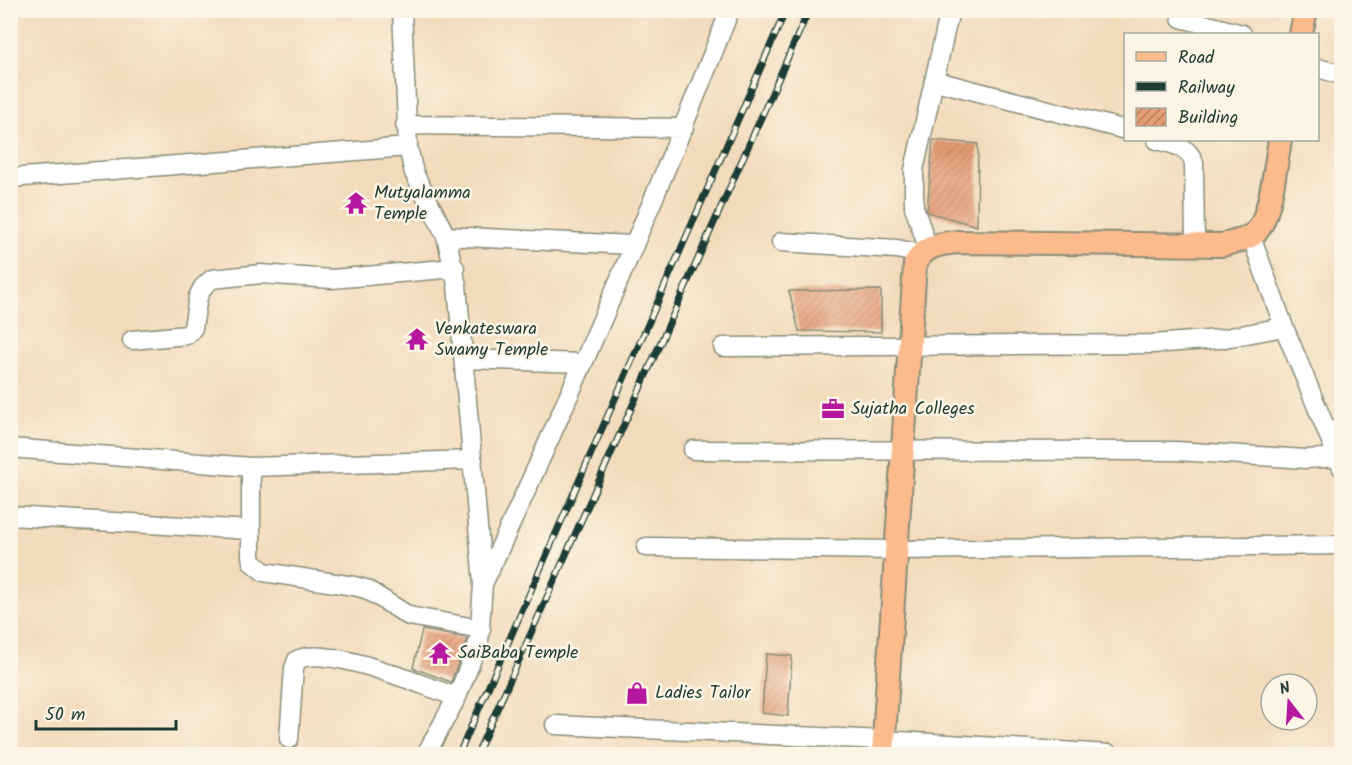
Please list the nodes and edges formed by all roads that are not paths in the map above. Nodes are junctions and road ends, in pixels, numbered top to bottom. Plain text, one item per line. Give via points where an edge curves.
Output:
1 (402, 10) edge
2 (730, 10) edge
3 (950, 10) edge
4 (1306, 10) edge
5 (1181, 18) dead end
6 (1238, 33) edge
7 (1301, 33) edge
8 (1319, 69) edge
9 (1341, 75) edge
10 (936, 81) junction
11 (405, 125) junction
12 (684, 128) junction
13 (1124, 130) edge
14 (1161, 141) edge
15 (1280, 141) edge
16 (408, 147) junction
17 (10, 178) edge
18 (446, 236) junction
19 (1251, 236) junction
20 (781, 242) dead end
21 (1195, 244) junction
22 (633, 245) junction
23 (924, 251) junction
24 (455, 268) junction
25 (1284, 327) junction
26 (132, 340) dead end
27 (723, 347) dead end
28 (908, 347) junction
29 (464, 359) junction
30 (582, 363) junction
31 (10, 448) edge
32 (693, 450) dead end
33 (902, 451) junction
34 (473, 460) junction
35 (1340, 461) edge
36 (251, 467) junction
37 (10, 516) edge
38 (251, 530) junction
39 (1341, 545) edge
40 (646, 547) dead end
41 (896, 549) junction
42 (483, 584) junction
43 (481, 629) junction
44 (457, 697) junction
45 (555, 725) dead end
46 (289, 739) dead end
47 (884, 747) edge
48 (426, 754) edge
49 (1108, 754) edge

1 - 11 street
2 - 12 street
3 - 10 street
4 - 7 main road
5 - 6 street
8 - 9 street
10 - 13 street
10 - 23 street via 918,146 913,191
11 - 12 street
11 - 16 street
12 - 22 street
14 - 21 street via 1180,146 1192,155
15 - 19 main road via 1265,216
16 - 17 street
16 - 18 street via 414,172
18 - 22 street
18 - 24 street
19 - 21 main road via 1222,245
19 - 25 street
20 - 23 street
21 - 23 main road via 957,242
22 - 30 street
23 - 28 main road via 915,264
24 - 26 street via 332,279 261,274 212,279 198,297 193,328 187,335
24 - 29 street
25 - 28 street via 1220,339 1152,344
25 - 35 street
27 - 28 street
28 - 33 main road
29 - 30 street
29 - 34 street
30 - 42 street
31 - 36 street
32 - 33 street
33 - 35 street via 1176,452
33 - 41 main road
34 - 36 street
34 - 42 street
36 - 38 street
37 - 38 street
38 - 43 street via 252,562 264,572 366,589 409,616
39 - 41 street
40 - 41 street
41 - 47 main road
42 - 43 street
43 - 44 street
44 - 46 street via 337,657 304,656 294,668
44 - 48 street
45 - 47 street
47 - 49 street

